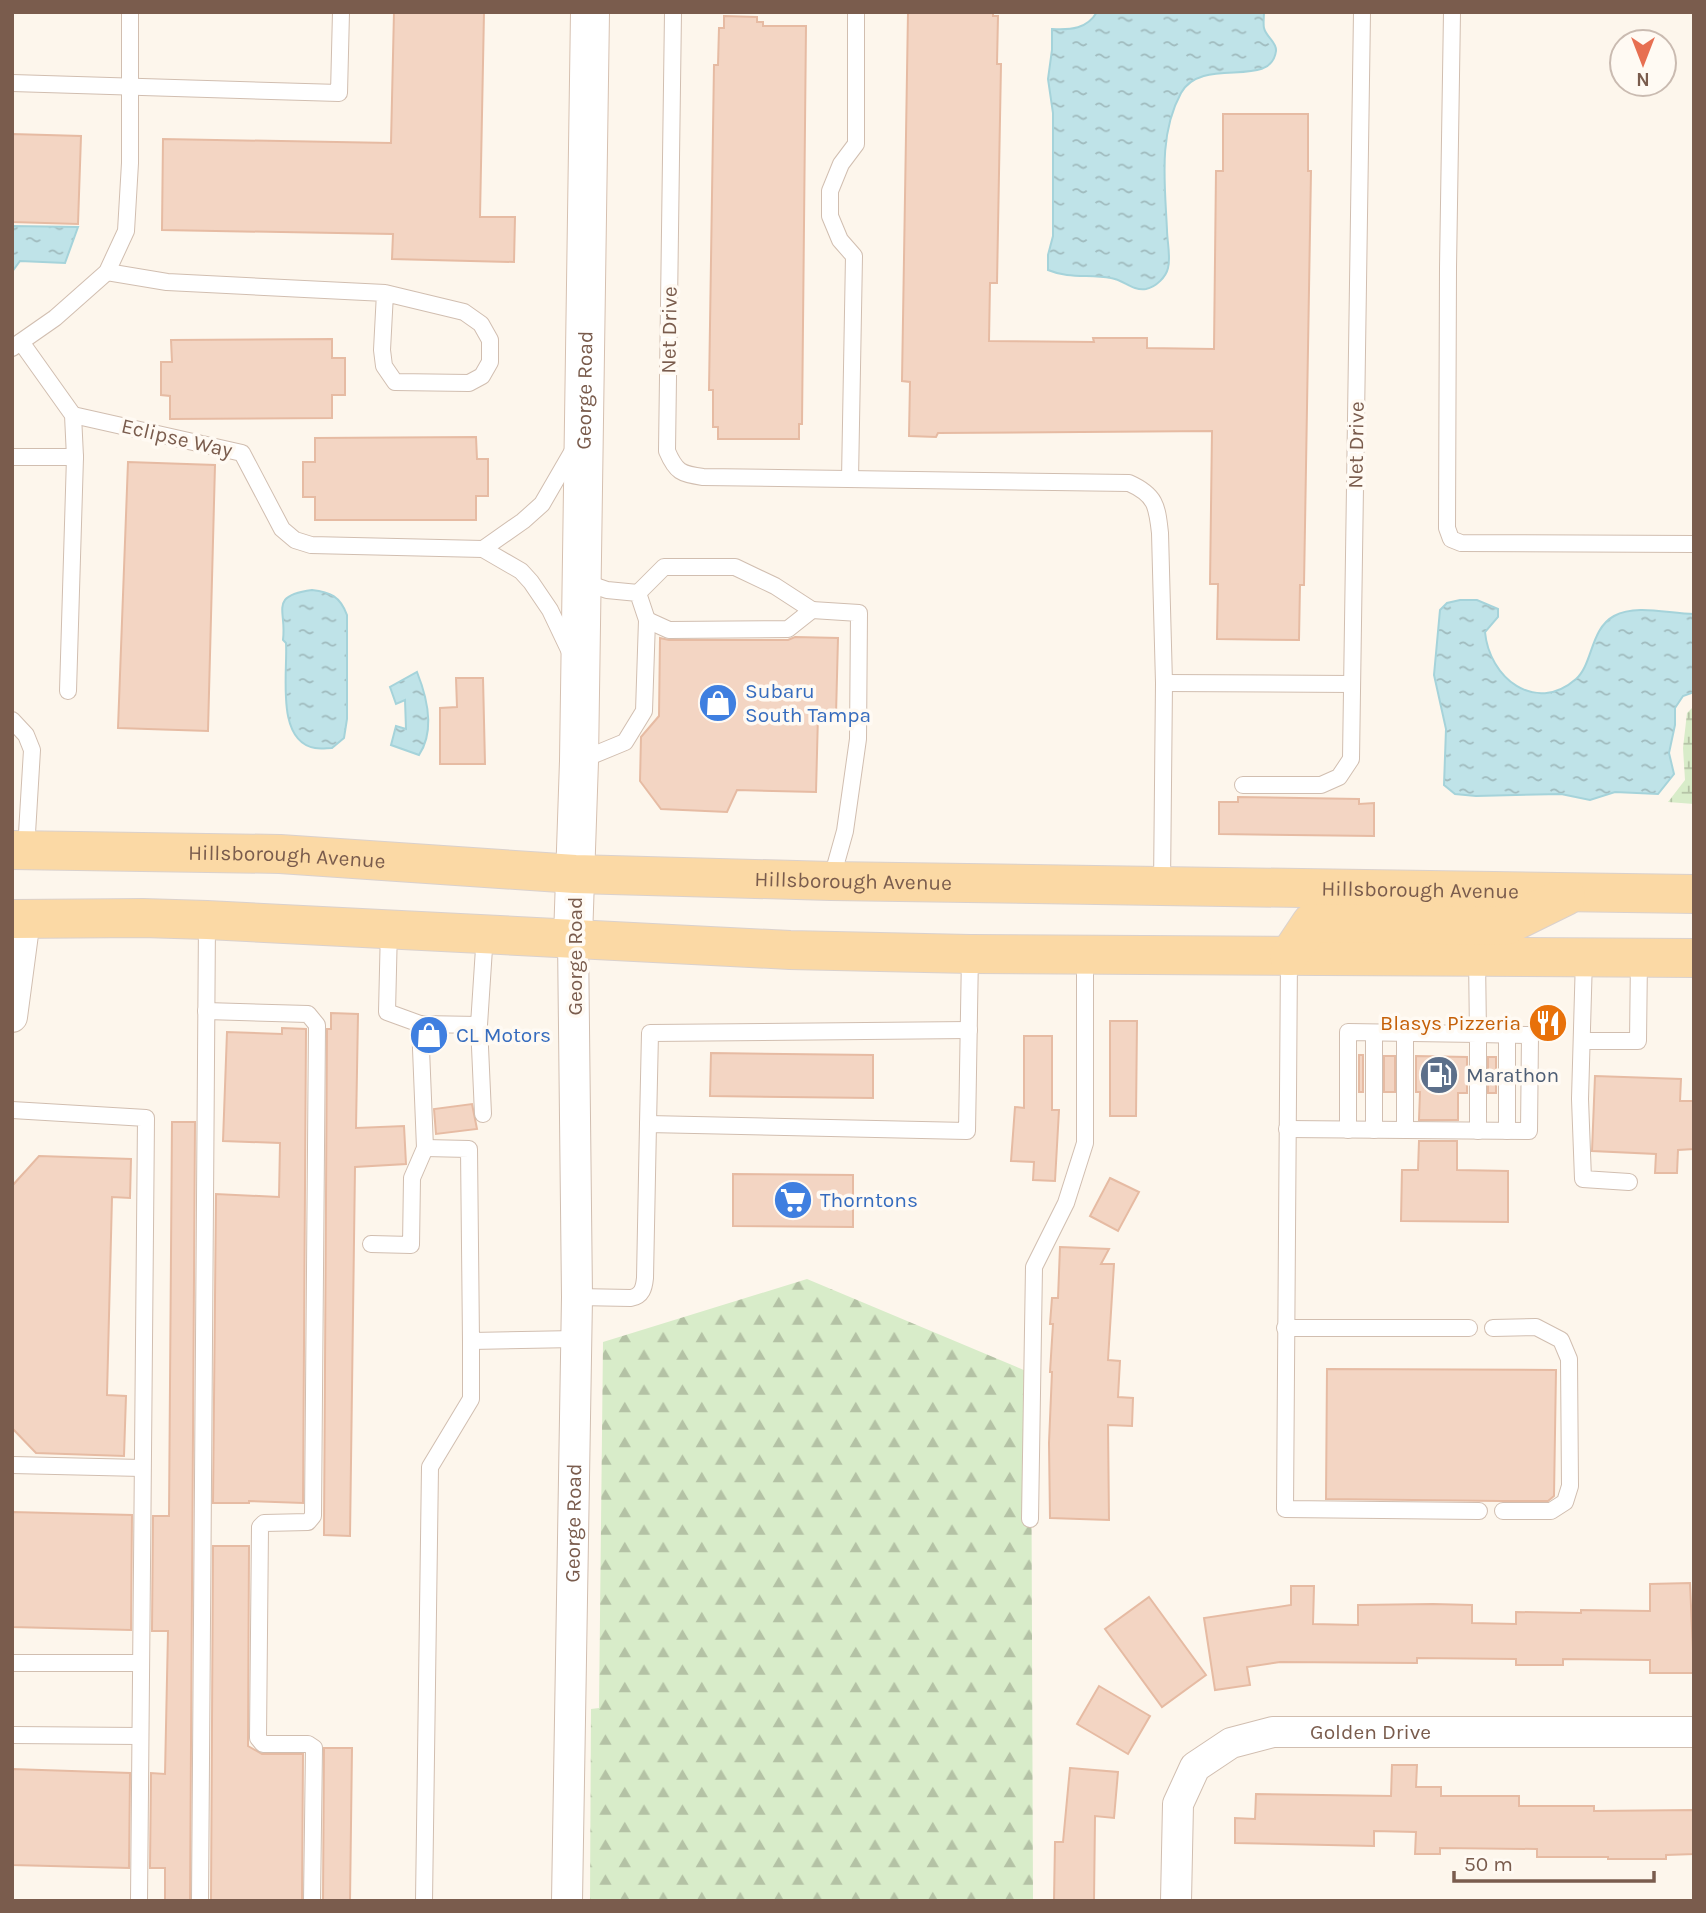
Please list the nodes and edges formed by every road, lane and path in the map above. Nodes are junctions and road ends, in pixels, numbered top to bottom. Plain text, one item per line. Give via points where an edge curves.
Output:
1 (130, 12) edge
2 (341, 12) edge
3 (590, 12) edge
4 (673, 12) edge
5 (856, 12) edge
6 (1362, 12) edge
7 (1452, 12) edge
8 (12, 83) edge
9 (130, 86) junction
10 (107, 272) junction
11 (385, 293) junction
12 (17, 345) edge
13 (73, 415) junction
14 (584, 431) junction
15 (12, 457) edge
16 (75, 457) junction
17 (850, 479) junction
18 (1694, 544) edge
19 (483, 549) junction
20 (581, 581) junction
21 (638, 593) junction
22 (812, 610) junction
23 (646, 620) junction
24 (580, 673) junction
25 (1164, 683) junction
26 (1352, 684) junction
27 (68, 691) dead end
28 (12, 720) edge
29 (579, 761) junction
30 (1243, 785) dead end
31 (19, 850) edge
32 (575, 874) junction
33 (831, 881) junction
34 (1162, 887) junction
35 (1571, 893) junction
36 (1694, 894) edge
37 (19, 919) edge
38 (206, 920) junction
39 (389, 929) junction
40 (485, 933) junction
41 (573, 938) junction
42 (970, 954) junction
43 (1084, 955) junction
44 (1289, 956) junction
45 (1477, 957) junction
46 (1584, 958) junction
47 (1639, 958) junction
48 (1694, 958) edge
49 (206, 1011) junction
50 (12, 1017) edge
51 (420, 1024) junction
52 (479, 1025) junction
53 (969, 1030) junction
54 (1374, 1032) junction
55 (1405, 1033) junction
56 (1478, 1034) junction
57 (1507, 1034) junction
58 (1582, 1041) junction
59 (12, 1110) edge
60 (483, 1114) dead end
61 (649, 1124) junction
62 (1287, 1129) junction
63 (1348, 1130) junction
64 (1374, 1130) junction
65 (1405, 1130) junction
66 (1478, 1131) junction
67 (1507, 1131) junction
68 (425, 1148) junction
69 (1629, 1182) dead end
70 (370, 1244) dead end
71 (577, 1297) junction
72 (1286, 1328) junction
73 (1469, 1328) dead end
74 (1493, 1328) dead end
75 (576, 1339) junction
76 (471, 1341) junction
77 (12, 1465) edge
78 (142, 1468) junction
79 (1479, 1511) dead end
80 (1503, 1511) dead end
81 (1030, 1519) dead end
82 (12, 1663) edge
83 (141, 1663) junction
84 (1694, 1732) edge
85 (12, 1735) edge
86 (140, 1736) junction
87 (139, 1901) edge
88 (200, 1901) edge
89 (312, 1901) edge
90 (424, 1901) edge
91 (567, 1901) edge
92 (1176, 1901) edge

1 - 9 lane
2 - 9 lane via 339,93
3 - 14 street, George Road
4 - 17 lane, Net Drive via 667,451 673,465 694,476
5 - 17 lane via 856,144 830,191 830,216 840,240 854,256
6 - 26 lane, Net Drive
7 - 18 lane via 1447,528 1451,539 1461,543
8 - 9 lane
9 - 10 lane via 126,231
10 - 11 lane via 167,282
10 - 12 lane
11 - 11 lane via 382,349 384,366 395,382 469,383 482,376 490,362 490,340 481,324 464,312
12 - 13 lane
13 - 16 lane
13 - 19 lane, Eclipse Way via 242,453 282,529 295,540 311,545
14 - 19 lane via 542,504
14 - 20 street, George Road
15 - 16 lane
16 - 27 lane
17 - 25 lane, Net Drive via 1129,483 1146,490 1157,510 1160,533
19 - 24 lane via 531,582
20 - 21 lane
20 - 24 street, George Road
21 - 22 lane via 664,566 735,568
21 - 23 lane
22 - 23 lane via 788,629 668,630
22 - 33 lane via 859,613 858,739 845,831
23 - 29 lane via 644,710 625,742
24 - 29 street, George Road
25 - 26 lane
25 - 34 lane, Net Drive
26 - 30 lane, Net Drive via 1351,759 1339,776 1321,785
28 - 31 lane via 32,750
29 - 32 street, George Road
31 - 32 main road, Hillsborough Avenue via 280,854
32 - 33 main road, Hillsborough Avenue
32 - 41 street, George Road
33 - 34 main road, Hillsborough Avenue
34 - 35 main road, Hillsborough Avenue
35 - 36 main road, Hillsborough Avenue
35 - 44 main road via 1505,926 1311,923
37 - 38 main road
37 - 50 street
38 - 39 main road
38 - 49 lane
39 - 40 main road
39 - 51 lane via 387,1012
40 - 41 main road
40 - 52 lane
41 - 42 main road
41 - 71 street, George Road
42 - 43 main road
42 - 53 lane
43 - 44 main road
43 - 81 lane via 1085,1143 1066,1203 1034,1267
44 - 45 main road
44 - 62 lane
45 - 46 main road
45 - 56 lane
46 - 47 main road
46 - 58 lane
47 - 48 main road
47 - 58 lane via 1638,1041
49 - 88 lane
49 - 89 lane via 308,1014 317,1025 313,1516 308,1522 264,1523 260,1527 258,1738 263,1744 308,1744 314,1748
51 - 52 lane
51 - 68 lane
52 - 60 lane
53 - 61 lane via 650,1032
53 - 61 lane via 967,1131
54 - 55 lane
54 - 63 lane via 1348,1032
54 - 64 lane
55 - 56 lane
55 - 65 lane
56 - 57 lane
56 - 66 lane
57 - 67 lane
57 - 67 lane via 1530,1035 1529,1131
58 - 69 lane via 1583,1179
59 - 78 lane via 146,1118
61 - 71 lane via 642,1292 631,1298
62 - 63 lane
62 - 72 lane
63 - 64 lane
64 - 65 lane
65 - 66 lane
66 - 67 lane
68 - 70 lane via 412,1178 411,1245
68 - 76 lane via 469,1149
71 - 75 street, George Road
72 - 73 lane
72 - 79 lane via 1285,1509
74 - 80 lane via 1536,1327 1561,1340 1569,1359 1570,1486 1565,1502 1551,1511
75 - 76 lane
75 - 91 street, George Road
76 - 90 lane via 471,1399 430,1467
77 - 78 lane
78 - 83 lane
82 - 83 lane
83 - 86 lane
84 - 92 street, Golden Drive via 1273,1732 1231,1743 1195,1768 1178,1804
85 - 86 lane
86 - 87 lane

